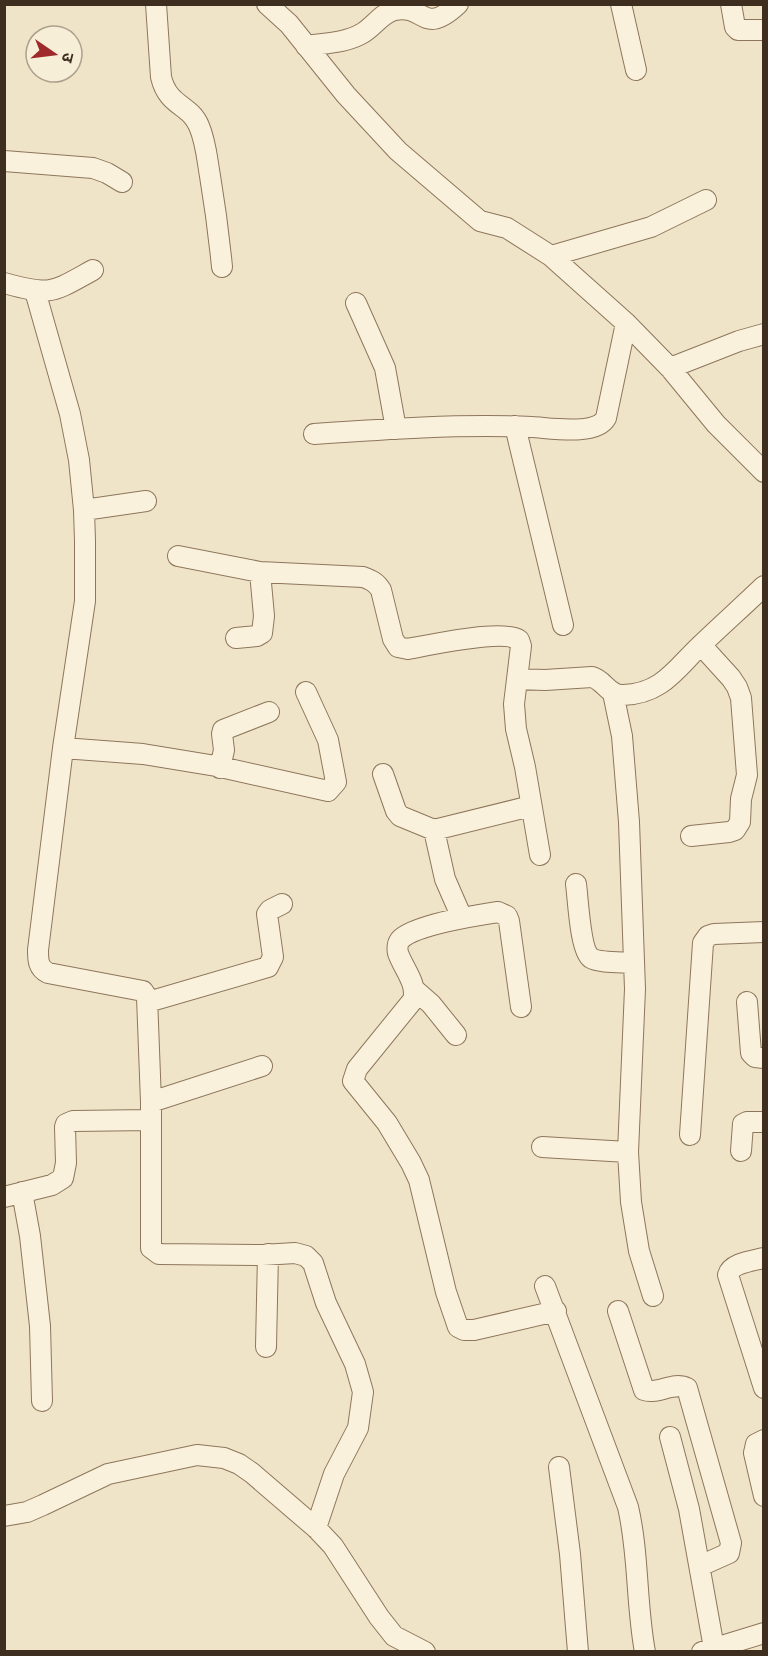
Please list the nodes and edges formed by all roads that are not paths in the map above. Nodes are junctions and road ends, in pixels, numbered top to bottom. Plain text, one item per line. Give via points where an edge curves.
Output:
1 (156, 4) edge
2 (267, 4) edge
3 (458, 4) edge
4 (621, 4) edge
5 (731, 4) edge
6 (764, 30) edge
7 (306, 46) junction
8 (636, 70) dead end
9 (4, 161) edge
10 (122, 182) dead end
11 (706, 200) dead end
12 (551, 256) junction
13 (222, 267) dead end
14 (93, 270) dead end
15 (4, 283) edge
16 (35, 291) junction
17 (356, 303) dead end
18 (626, 323) junction
19 (764, 334) edge
20 (670, 368) junction
21 (515, 426) junction
22 (396, 429) junction
23 (314, 434) dead end
24 (764, 472) edge
25 (146, 501) dead end
26 (84, 510) junction
27 (178, 556) dead end
28 (260, 572) junction
29 (764, 586) edge
30 (562, 625) dead end
31 (236, 638) dead end
32 (701, 645) junction
33 (516, 679) junction
34 (306, 692) dead end
35 (613, 693) junction
36 (269, 712) dead end
37 (63, 748) junction
38 (220, 768) junction
39 (383, 774) dead end
40 (531, 806) junction
41 (434, 830) junction
42 (691, 836) dead end
43 (540, 855) dead end
44 (576, 884) dead end
45 (282, 904) dead end
46 (462, 918) junction
47 (764, 932) edge
48 (633, 963) junction
49 (415, 990) junction
50 (148, 1002) junction
51 (747, 1002) dead end
52 (521, 1007) dead end
53 (456, 1035) dead end
54 (764, 1058) edge
55 (262, 1066) dead end
56 (151, 1111) junction
57 (764, 1122) edge
58 (690, 1135) dead end
59 (542, 1148) dead end
60 (741, 1151) dead end
61 (628, 1152) junction
62 (13, 1194) edge
63 (267, 1254) junction
64 (764, 1258) edge
65 (545, 1286) dead end
66 (653, 1296) dead end
67 (556, 1311) junction
68 (618, 1311) dead end
69 (266, 1347) dead end
70 (764, 1388) edge
71 (42, 1401) dead end
72 (670, 1437) dead end
73 (764, 1440) edge
74 (559, 1467) dead end
75 (764, 1496) edge
76 (4, 1516) edge
77 (316, 1528) junction
78 (700, 1566) junction
79 (756, 1640) edge
80 (393, 1644) edge
81 (708, 1650) edge
82 (424, 1652) edge
83 (578, 1652) edge
84 (645, 1652) edge

1 - 13 street via 164,88 199,124 205,142
2 - 7 street via 290,24
3 - 7 street via 435,20 406,10 392,10 354,38
4 - 8 street
5 - 6 street via 738,30
7 - 12 street via 398,151 450,198 480,221 507,228
9 - 10 street via 93,168
11 - 12 street via 651,227
12 - 18 street
14 - 16 street via 57,290
15 - 16 street
16 - 26 street via 70,414
17 - 22 street via 384,368
18 - 20 street
18 - 21 street via 603,423 591,429
19 - 20 street
20 - 24 street via 716,424
21 - 22 street
21 - 30 street
22 - 23 street
25 - 26 street
26 - 37 street via 85,601
27 - 28 street
28 - 31 street via 262,633
28 - 33 street via 370,579 381,590 393,639 402,649 457,640 516,638 521,646
29 - 32 street
32 - 35 street via 664,682 623,695
32 - 42 street via 737,687 747,775 740,822 735,830
33 - 35 street via 592,677
33 - 40 street via 516,729
34 - 38 street via 328,740 336,777 332,789 323,791
35 - 48 street via 622,736 629,822
36 - 38 street via 223,730
37 - 38 street via 143,754
37 - 50 street via 38,950 40,967 48,974 143,991
39 - 41 street via 400,816
40 - 41 street
40 - 43 street
41 - 46 street via 445,879
44 - 48 street via 583,943 588,954 598,960
45 - 50 street via 268,912 273,957 268,967
46 - 49 street via 409,933 399,941 398,953
46 - 52 street via 498,912 507,916
47 - 58 street via 714,934 703,943
48 - 61 street
49 - 53 street
49 - 67 street via 411,1004 352,1081 387,1123 419,1180 458,1327 474,1330
50 - 56 street
51 - 54 street via 751,1053
55 - 56 street
56 - 62 street via 69,1122 65,1127 63,1178 52,1185
56 - 63 street via 154,1252
57 - 60 street via 743,1124
59 - 61 street
61 - 66 street via 634,1229
62 - 71 street via 30,1236 40,1326
63 - 69 street
63 - 77 street via 295,1253 313,1263 363,1392 358,1428 331,1481
64 - 70 street via 733,1267 728,1275
65 - 67 street
67 - 84 street via 628,1507
68 - 78 street via 644,1390 681,1385 687,1388 731,1543 729,1553
72 - 78 street
73 - 75 street via 756,1444 754,1453
74 - 83 street
76 - 77 street via 27,1512 108,1474 211,1455 239,1464 252,1473
77 - 80 street via 333,1546
78 - 81 street
79 - 81 street
80 - 82 street

